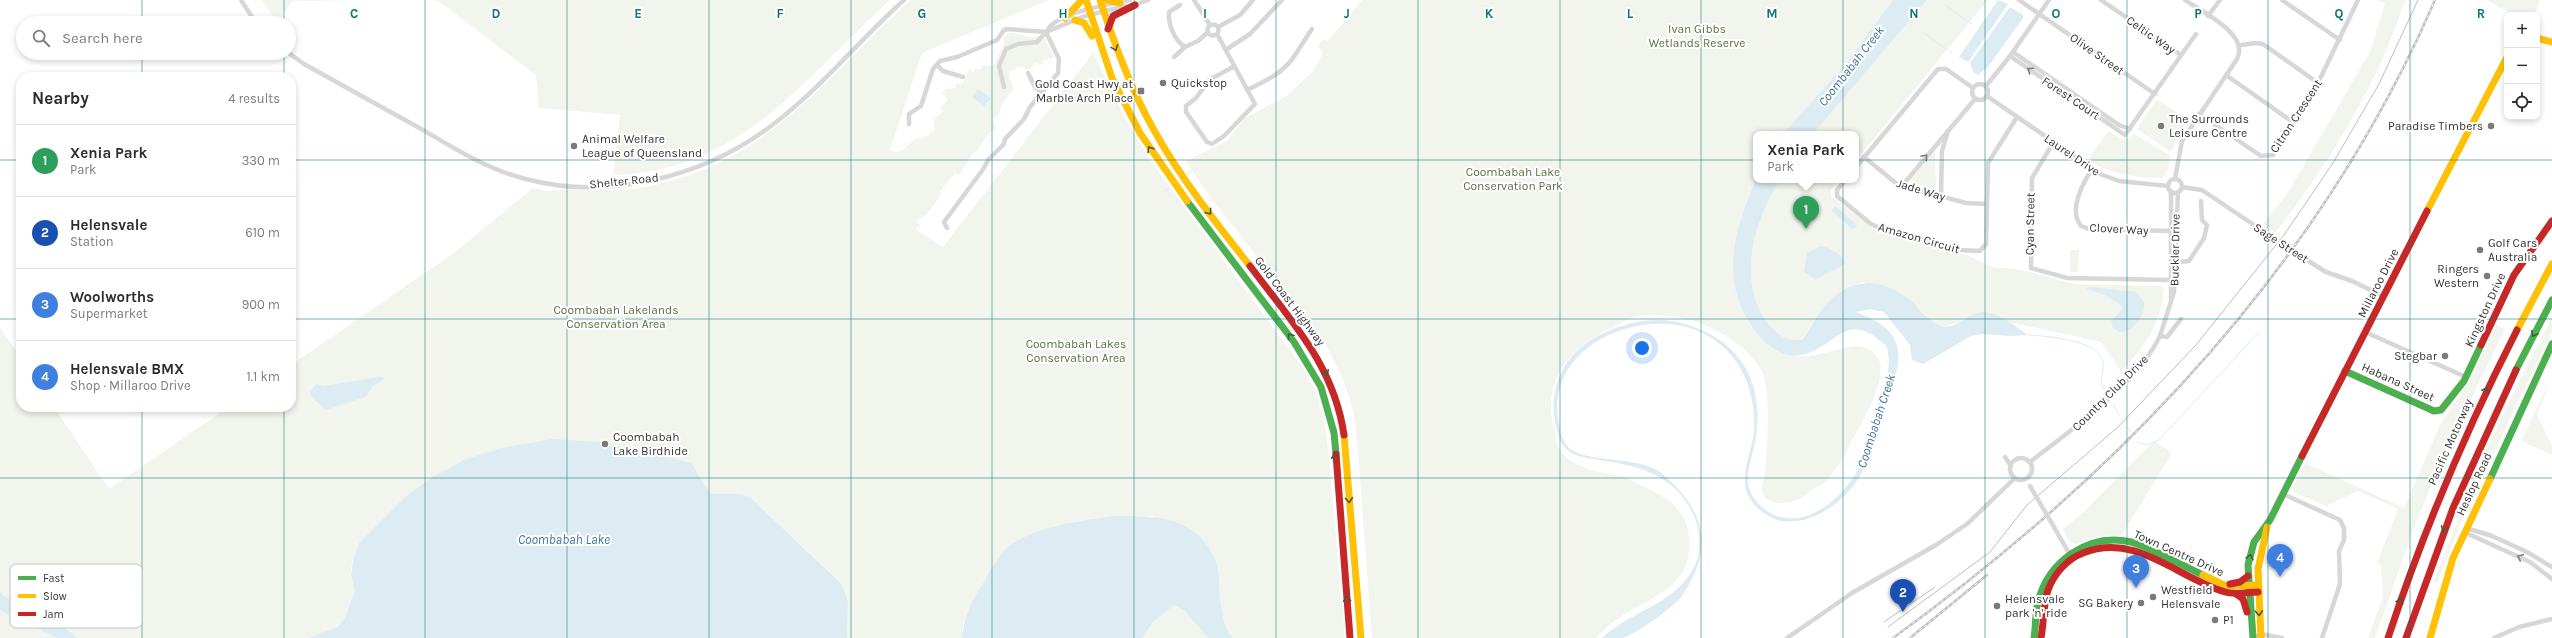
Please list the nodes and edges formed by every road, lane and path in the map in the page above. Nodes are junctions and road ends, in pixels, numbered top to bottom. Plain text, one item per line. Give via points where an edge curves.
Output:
1 (241, 0) edge
2 (904, 0) edge
3 (1082, 0) edge
4 (1086, 0) edge
5 (1107, 0) edge
6 (1148, 0) edge
7 (1194, 0) edge
8 (1253, 0) edge
9 (1282, 0) edge
10 (2019, 0) edge
11 (2049, 0) edge
12 (2101, 0) edge
13 (2184, 0) edge
14 (2220, 0) edge
15 (2282, 0) edge
16 (2358, 0) edge
17 (1132, 2) edge
18 (1120, 3) junction
19 (1180, 5) dead end
20 (1102, 6) edge
21 (1089, 13) junction
22 (2039, 14) junction
23 (251, 16) edge
24 (2208, 16) junction
25 (1066, 18) junction
26 (1075, 20) junction
27 (1210, 25) junction
28 (1218, 27) junction
29 (1108, 30) junction
30 (1046, 31) junction
31 (1208, 32) junction
32 (1217, 34) junction
33 (2196, 34) dead end
34 (1314, 38) dead end
35 (2540, 39) edge
36 (2340, 40) junction
37 (2552, 42) edge
38 (2241, 45) junction
39 (1185, 47) junction
40 (1227, 49) junction
41 (2013, 52) junction
42 (2010, 56) junction
43 (2181, 56) junction
44 (1174, 57) dead end
45 (296, 58) edge
46 (2504, 63) edge
47 (937, 65) junction
48 (1233, 67) junction
49 (1028, 73) dead end
50 (2226, 76) junction
51 (964, 77) dead end
52 (2318, 83) junction
53 (1986, 86) junction
54 (1004, 87) dead end
55 (1972, 88) junction
56 (1247, 90) junction
57 (1042, 92) junction
58 (2155, 94) junction
59 (1987, 96) junction
60 (1975, 99) junction
61 (1124, 105) junction
62 (2199, 114) junction
63 (2017, 117) junction
64 (2294, 123) junction
65 (909, 124) dead end
66 (2130, 129) junction
67 (1949, 130) junction
68 (2053, 143) junction
69 (1864, 157) junction
70 (1859, 163) edge
71 (2092, 169) junction
72 (2175, 179) junction
73 (1843, 183) edge
74 (1902, 186) junction
75 (2168, 186) junction
76 (2182, 187) junction
77 (2171, 192) junction
78 (2178, 192) junction
79 (1941, 196) junction
80 (2202, 201) dead end
81 (1987, 204) junction
82 (2552, 221) edge
83 (948, 228) dead end
84 (2171, 231) junction
85 (2173, 263) junction
86 (2552, 264) edge
87 (2170, 280) junction
88 (2383, 296) junction
89 (2552, 300) edge
90 (2170, 307) junction
91 (2181, 319) dead end
92 (2365, 332) junction
93 (2160, 336) junction
94 (2552, 344) edge
95 (2345, 371) junction
96 (2466, 377) junction
97 (2441, 410) joint
98 (2030, 462) junction
99 (2011, 473) junction
100 (2015, 478) junction
101 (2025, 479) junction
102 (2006, 487) junction
103 (2283, 494) junction
104 (2270, 520) junction
105 (2465, 530) junction
106 (2070, 556) junction
107 (2542, 560) junction
108 (2538, 567) junction
109 (2552, 567) edge
110 (2191, 570) junction
111 (2248, 576) junction
112 (2552, 579) edge
113 (2202, 581) junction
114 (2224, 586) junction
115 (2249, 589) junction
116 (2258, 589) junction
117 (2234, 593) junction
118 (2552, 619) edge
119 (2253, 636) edge
120 (2261, 636) edge
121 (1350, 638) edge
122 (1361, 638) edge
123 (1787, 638) edge
124 (2034, 638) edge
125 (2041, 638) edge
126 (2282, 638) edge
127 (2322, 638) edge
128 (2388, 638) edge
129 (2406, 638) edge
130 (2430, 638) edge
131 (2494, 638) edge

1 - 23 street
2 - 45 street, Shelter Road via 873,27 801,101 742,146 679,174 609,185 569,185 526,179 490,166
3 - 25 main road
4 - 21 main road, Gold Coast Highway
5 - 18 main road
6 - 17 street
7 - 27 street
8 - 28 street via 1240,15
9 - 40 street via 1250,34
10 - 22 street, Olive Street
11 - 22 street
12 - 43 street, Celtic Way
13 - 24 street
14 - 24 street
15 - 36 street
16 - 36 street, Citron Crescent
17 - 18 street
17 - 20 street
17 - 29 main road via 1112,16
18 - 20 street
19 - 39 street via 1169,12 1169,20 1179,43
20 - 21 street
20 - 29 main road, Gold Coast Highway
21 - 25 street
21 - 26 street
21 - 61 main road, Gold Coast Highway
22 - 41 street
22 - 58 street, Olive Street
24 - 38 street via 2232,33
25 - 30 street via 1050,26
26 - 30 street
26 - 61 main road via 1089,29
27 - 28 street
27 - 31 street
28 - 32 street
29 -> 122 main road, Gold Coast Highway via 1142,109 1180,173 1306,340 1324,369 1334,392 1346,448
30 - 47 street via 1007,29 998,40 957,57 945,58
30 - 54 street via 1037,42 1018,44 1006,49 999,66
30 - 57 street via 1059,58 1060,67
31 - 32 street via 1211,35
31 - 39 street via 1198,41
32 - 40 street
33 - 43 street
34 - 56 street via 1311,31 1295,56 1270,78
35 - 37 main road
36 - 52 street, Citron Crescent
38 - 50 street via 2240,55
38 - 52 street via 2263,44
39 - 44 street
40 - 48 street
41 - 42 street
41 - 66 street, Forest Court via 2119,125
42 - 53 street
66 -> 42 street, Forest Court via 2122,134
43 - 58 street
46 - 88 main road, Millaroo Drive
47 - 51 street via 943,71
47 - 65 street via 933,69 921,106 909,114
48 - 56 street
48 - 56 street via 1209,80 1196,98 1186,106 1186,112 1207,142 1212,144 1224,136 1255,104
49 - 57 street via 1035,87
50 - 62 street
50 - 64 street
52 - 64 street, Citron Crescent
53 - 55 street via 1978,84
53 - 59 street
55 - 60 street
55 - 69 street via 1946,69 1938,69
57 - 83 street via 1024,119 988,160 955,205 944,222
58 - 66 street
59 - 60 street via 1983,100
59 - 63 street, Laurel Drive
60 - 67 street
121 -> 61 main road, Gold Coast Highway via 1334,433 1326,401 1314,373 1294,342 1177,188
62 - 64 street, Citron Crescent via 2264,157 2274,154
62 - 72 street via 2182,141
63 - 68 street, Laurel Drive
63 - 81 street, Amazon Circuit via 1989,159
74 -> 67 street
67 - 79 street via 1942,151
68 - 71 street, Laurel Drive
68 - 87 street, Cyan Street via 2032,178 2031,268 2067,278
69 - 70 street
69 - 74 street, Jade Way via 1893,182
71 - 75 street, Laurel Drive via 2119,181
71 - 84 street, Clover Way via 2078,194 2078,219 2081,226 2089,229
72 - 75 street via 2169,182
72 - 76 street via 2181,182
73 - 81 street, Amazon Circuit via 1837,190 1837,196 1871,224 1959,250 1980,251 1986,246
74 - 79 street, Jade Way
75 - 77 street
76 - 78 street
76 - 88 street, Sage Street, bridge via 2202,190 2326,272
77 - 78 street
77 - 84 street, Buckler Drive
78 - 85 street, Buckler Drive
79 - 81 street, Jade Way via 1968,204
80 - 85 street via 2202,220 2207,225 2204,238 2191,259 2187,262
82 - 96 main road, Kingston Drive via 2508,285
84 - 85 street, Buckler Drive
85 - 87 street, Buckler Drive
85 - 90 street, Buckler Drive via 2174,292
128 -> 86 main road, Pacific Motorway via 2416,556 2462,442 2493,376
87 - 90 street, Buckler Drive
88 - 92 main road, Millaroo Drive
89 -> 129 main road via 2479,444 2431,562
90 - 93 street, Buckler Drive
91 - 93 street, Country Club Drive via 2167,337
92 - 95 main road, Millaroo Drive
92 - 96 street
93 - 98 street, Country Club Drive via 2145,360 2116,390 2075,428
94 - 105 main road, Heslop Road
95 - 97 main road, Habana Street via 2434,411
95 - 103 main road, Millaroo Drive
96 - 97 main road, Kingston Drive
98 - 99 street via 2022,458 2012,464
98 - 101 street via 2031,472
99 - 100 street
99 - 102 street
100 - 101 street
100 - 102 street
101 - 106 street, bridge
102 - 123 street via 1961,528 1846,597
103 - 104 main road, Millaroo Drive
103 - 127 street via 2340,520 2344,528 2344,540 2339,551 2340,584
111 -> 104 main road, Millaroo Drive via 2254,542
104 - 116 main road, Millaroo Drive via 2259,550
105 - 107 street via 2492,536
108 -> 105 street
105 - 130 main road, Heslop Road via 2442,590
106 - 110 main road, Town Centre Drive via 2094,542 2120,540 2143,547
106 - 113 main road, Town Centre Drive via 2098,547 2126,547
106 - 124 main road, Town Centre Drive via 2057,562 2045,582 2038,601
106 - 125 main road, Town Centre Drive via 2051,582 2046,598
107 - 108 street
107 - 109 street
108 - 112 street
110 - 113 main road via 2201,577
110 - 114 main road, Town Centre Drive
111 - 114 main road via 2240,582
111 - 115 main road, Millaroo Drive
113 - 117 main road, Town Centre Drive
114 - 115 main road, Town Centre Drive
115 - 116 main road, Town Centre Drive
115 - 117 main road, Town Centre Drive
115 - 119 main road, Millaroo Drive
116 -> 120 main road, Millaroo Drive
117 - 119 main road via 2241,595 2245,602 2249,628
118 - 131 street via 2519,627
119 - 120 street
120 - 126 street

